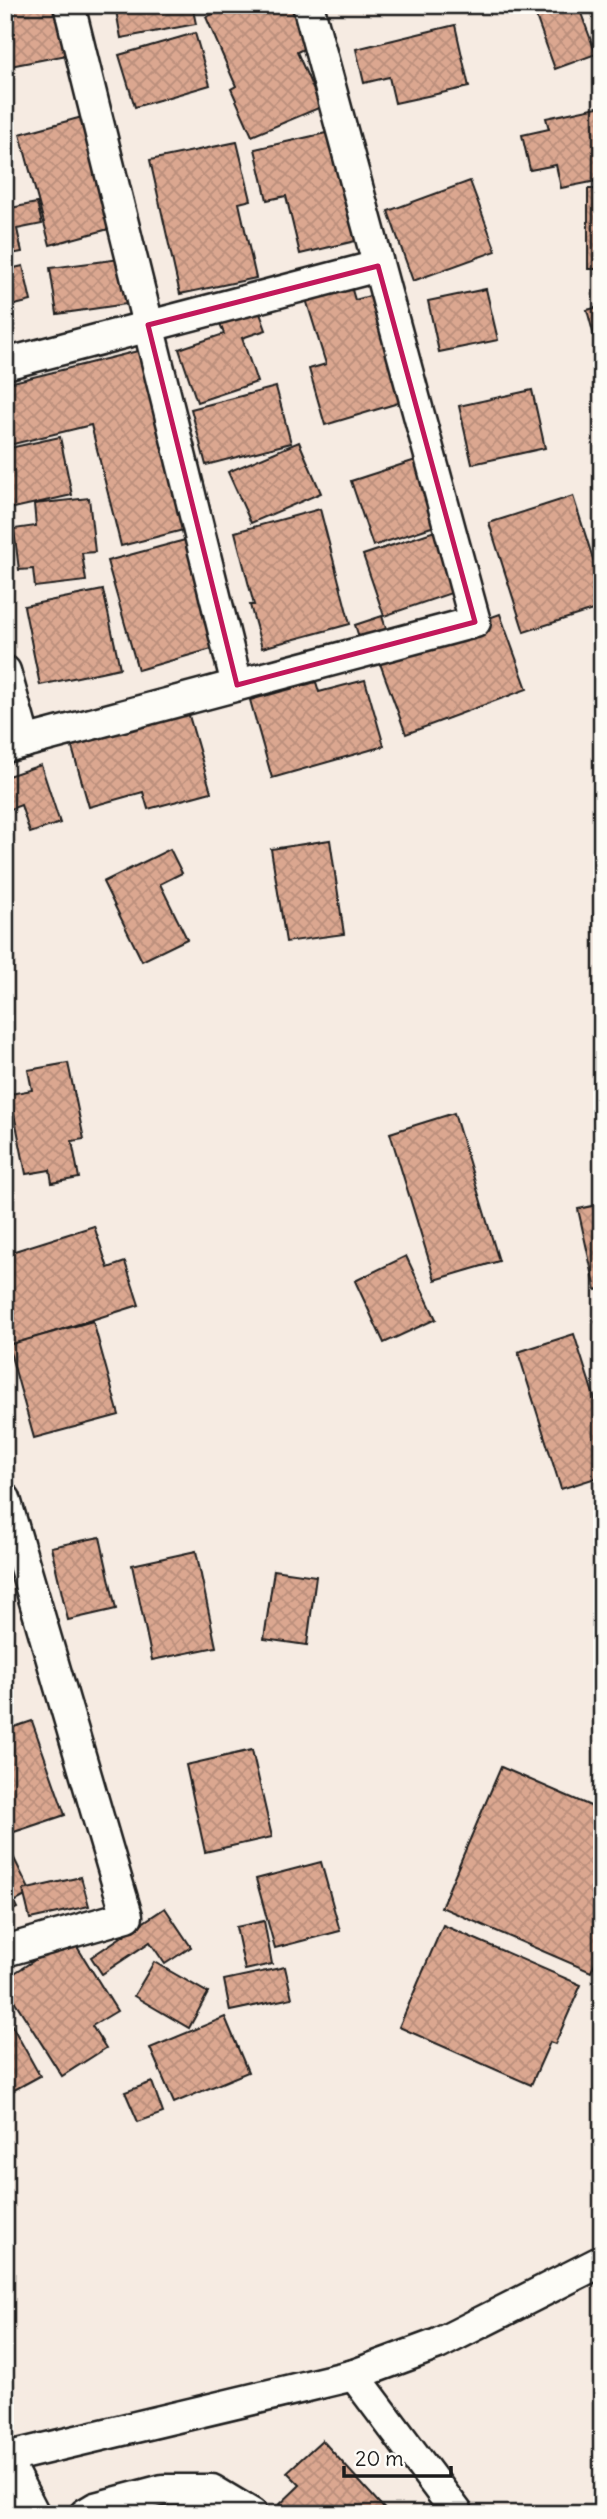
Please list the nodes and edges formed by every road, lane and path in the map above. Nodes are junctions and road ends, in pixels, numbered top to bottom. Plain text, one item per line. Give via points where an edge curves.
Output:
1 (69, 5) edge
2 (308, 5) edge
3 (378, 265) junction
4 (148, 325) junction
5 (5, 364) edge
6 (5, 671) edge
7 (237, 685) junction
8 (15, 744) edge
9 (5, 1499) edge
10 (5, 1951) edge
11 (602, 2261) edge
12 (354, 2375) junction
13 (5, 2458) edge
14 (34, 2514) edge
15 (85, 2514) edge
16 (252, 2514) edge
17 (458, 2514) edge

1 - 4 street
2 - 3 street
3 - 4 street
3 - 7 street via 475,622
4 - 5 street
4 - 7 street
6 - 8 street
7 - 8 street
9 - 10 street via 127,1916
11 - 12 street via 438,2344
12 - 13 street
12 - 17 street
13 - 14 street
15 - 16 street via 163,2490 212,2490

